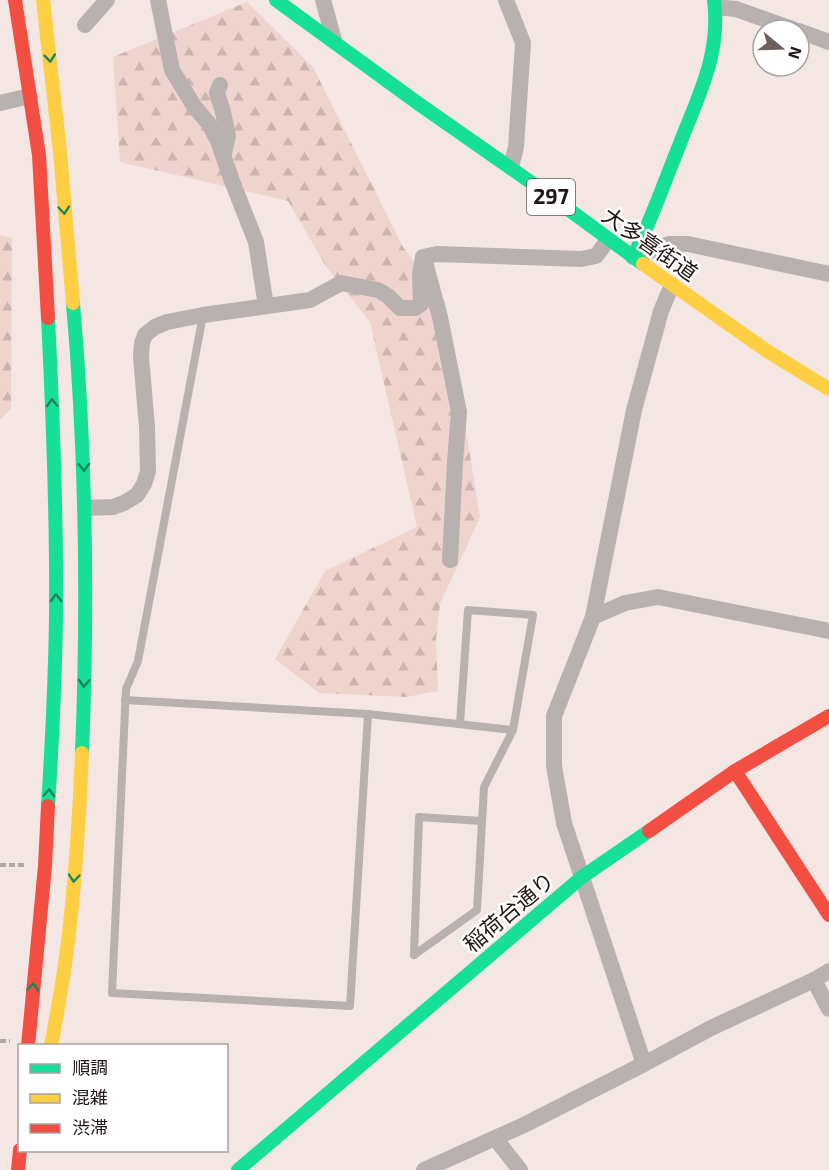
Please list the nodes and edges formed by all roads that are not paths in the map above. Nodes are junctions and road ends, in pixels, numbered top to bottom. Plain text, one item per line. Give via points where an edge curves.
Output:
1 (15, 0) edge
2 (43, 0) edge
3 (107, 0) edge
4 (158, 0) edge
5 (276, 0) edge
6 (323, 0) edge
7 (506, 0) edge
8 (715, 3) edge
9 (761, 18) edge
10 (85, 26) dead end
11 (811, 36) edge
12 (334, 40) junction
13 (829, 42) edge
14 (220, 85) dead end
15 (30, 96) junction
16 (0, 103) edge
17 (224, 157) junction
18 (511, 167) junction
19 (608, 240) junction
20 (423, 257) junction
21 (633, 257) junction
22 (829, 273) edge
23 (672, 285) junction
24 (266, 306) junction
25 (204, 315) junction
26 (829, 389) edge
27 (85, 508) junction
28 (450, 560) dead end
29 (592, 617) junction
30 (829, 631) edge
31 (70, 660) junction
32 (126, 700) junction
33 (368, 714) junction
34 (829, 716) edge
35 (460, 724) junction
36 (513, 730) junction
37 (735, 771) junction
38 (482, 821) junction
39 (582, 877) junction
40 (829, 915) edge
41 (829, 971) edge
42 (814, 980) junction
43 (829, 1009) edge
44 (28, 1044) edge
45 (51, 1044) edge
46 (644, 1064) junction
47 (495, 1138) junction
48 (20, 1152) edge
49 (18, 1170) edge
50 (238, 1170) edge
51 (423, 1170) edge
52 (520, 1170) edge

1 - 15 main road
2 -> 27 main road via 80,382
3 - 10 street
4 - 17 street via 172,70 209,124
5 - 12 main road, 大多喜街道 / 297
6 - 12 street
7 - 18 street via 523,43 516,147
8 - 9 street
8 - 21 main road via 717,33 707,75
11 - 13 street
12 - 18 main road, 大多喜街道 / 297
14 - 17 street via 217,93 228,136
15 - 16 street
31 -> 15 main road via 56,607 53,422 39,155
17 - 24 street via 256,242
18 - 19 main road, 大多喜街道 / 297
19 - 20 street via 596,256 581,259 437,254
19 - 21 main road, 大多喜街道 / 297
20 - 24 street via 420,304 415,308 400,308 378,290 341,283 310,300
20 - 28 street via 459,412
21 - 22 street via 669,244 688,244
21 - 23 main road, 大多喜街道 / 297
23 - 26 main road, 大多喜街道 / 297
23 - 29 street via 634,410
24 - 25 street
25 - 27 street via 166,322 145,335 141,357 148,471 144,484 124,503
25 - 32 lane via 138,661 126,689
27 - 31 main road
29 - 30 street via 625,603 658,597
29 - 39 street via 554,716 554,766 564,823
44 -> 31 main road via 53,726
31 -> 45 main road via 80,798 71,915
32 - 33 lane
32 - 33 lane via 112,993 350,1006
33 - 35 lane
34 - 37 main road, 稲荷台通り
35 - 36 lane
35 - 36 lane via 468,610 533,615
36 - 38 lane via 484,787
37 - 39 main road, 稲荷台通り
37 - 40 main road
38 - 38 lane via 477,910 414,955 419,817
39 - 46 street
39 - 50 main road, 稲荷台通り
41 - 42 street
42 - 43 street
42 - 46 street
46 - 47 street
47 - 51 street
47 - 52 street
48 - 49 main road

